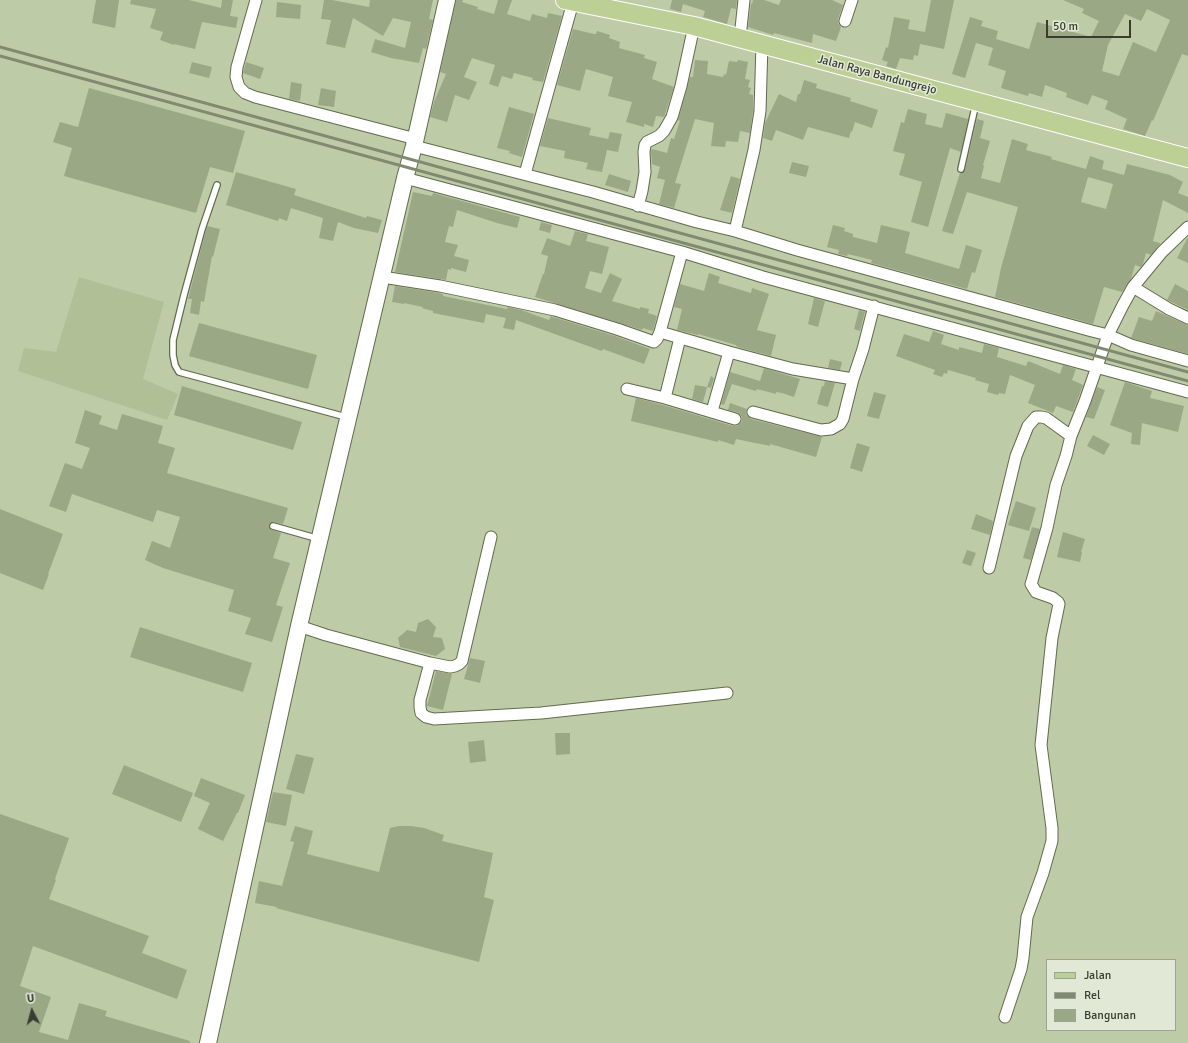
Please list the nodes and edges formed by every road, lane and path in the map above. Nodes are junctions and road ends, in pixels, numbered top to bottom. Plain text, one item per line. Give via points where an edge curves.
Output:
1 (256, 0) edge
2 (447, 0) edge
3 (744, 0) edge
4 (852, 0) edge
5 (573, 1) edge
6 (845, 21) dead end
7 (694, 26) junction
8 (740, 38) junction
9 (762, 44) junction
10 (977, 101) junction
11 (415, 142) junction
12 (1188, 158) edge
13 (961, 169) dead end
14 (525, 174) junction
15 (405, 178) junction
16 (216, 185) dead end
17 (638, 206) junction
18 (1188, 227) edge
19 (735, 231) junction
20 (682, 252) junction
21 (382, 277) junction
22 (1133, 287) junction
23 (874, 306) junction
24 (1188, 318) edge
25 (660, 332) junction
26 (1108, 335) junction
27 (680, 338) junction
28 (729, 352) junction
29 (1188, 361) edge
30 (1097, 368) junction
31 (853, 380) junction
32 (627, 389) dead end
33 (1188, 392) edge
34 (665, 398) junction
35 (712, 411) junction
36 (753, 412) dead end
37 (349, 417) junction
38 (735, 419) dead end
39 (1071, 436) junction
40 (273, 526) dead end
41 (491, 537) dead end
42 (320, 539) junction
43 (989, 568) dead end
44 (299, 626) junction
45 (430, 663) junction
46 (727, 693) dead end
47 (1005, 1017) dead end
48 (208, 1043) edge

1 - 11 street via 237,67 237,82 245,93
2 - 11 main road
3 - 8 street
4 - 6 street
5 - 7 main road, Jalan Raya Bandungrejo
5 - 14 street
7 - 8 main road, Jalan Raya Bandungrejo
7 - 17 street via 672,117 664,131 645,146 645,172
8 - 9 main road, Jalan Raya Bandungrejo
9 - 10 main road, Jalan Raya Bandungrejo
9 - 19 street via 760,112 752,162
10 - 12 main road, Jalan Raya Bandungrejo
10 - 13 lane
11 - 14 street
11 - 15 main road
14 - 17 street
15 - 20 street
15 - 21 main road
16 - 37 lane via 173,340 173,355 179,372
17 - 19 street
18 - 22 street via 1162,252
19 - 26 street
20 - 23 street via 763,277
20 - 25 street
21 - 25 street via 440,286 555,310 652,342 657,340
21 - 37 main road
22 - 24 street
22 - 26 street
23 - 30 street
23 - 31 street
25 - 27 street
26 - 29 street via 1131,345
26 - 30 street
27 - 28 street
27 - 34 street
28 - 31 street via 793,369
28 - 35 street
30 - 33 street
30 - 39 street
31 - 36 street via 843,419 831,429 821,430
32 - 34 street
34 - 35 street
35 - 38 street
37 - 42 main road
39 - 43 street via 1046,418 1036,417 1028,426 1016,456
39 - 47 street via 1031,584 1036,592 1053,598 1059,604 1052,638 1041,745 1052,841 1027,917 1021,969
40 - 42 lane
41 - 45 street via 462,661 450,667
42 - 44 main road
44 - 45 street
44 - 48 main road
45 - 46 street via 420,707 421,713 434,719 541,713

